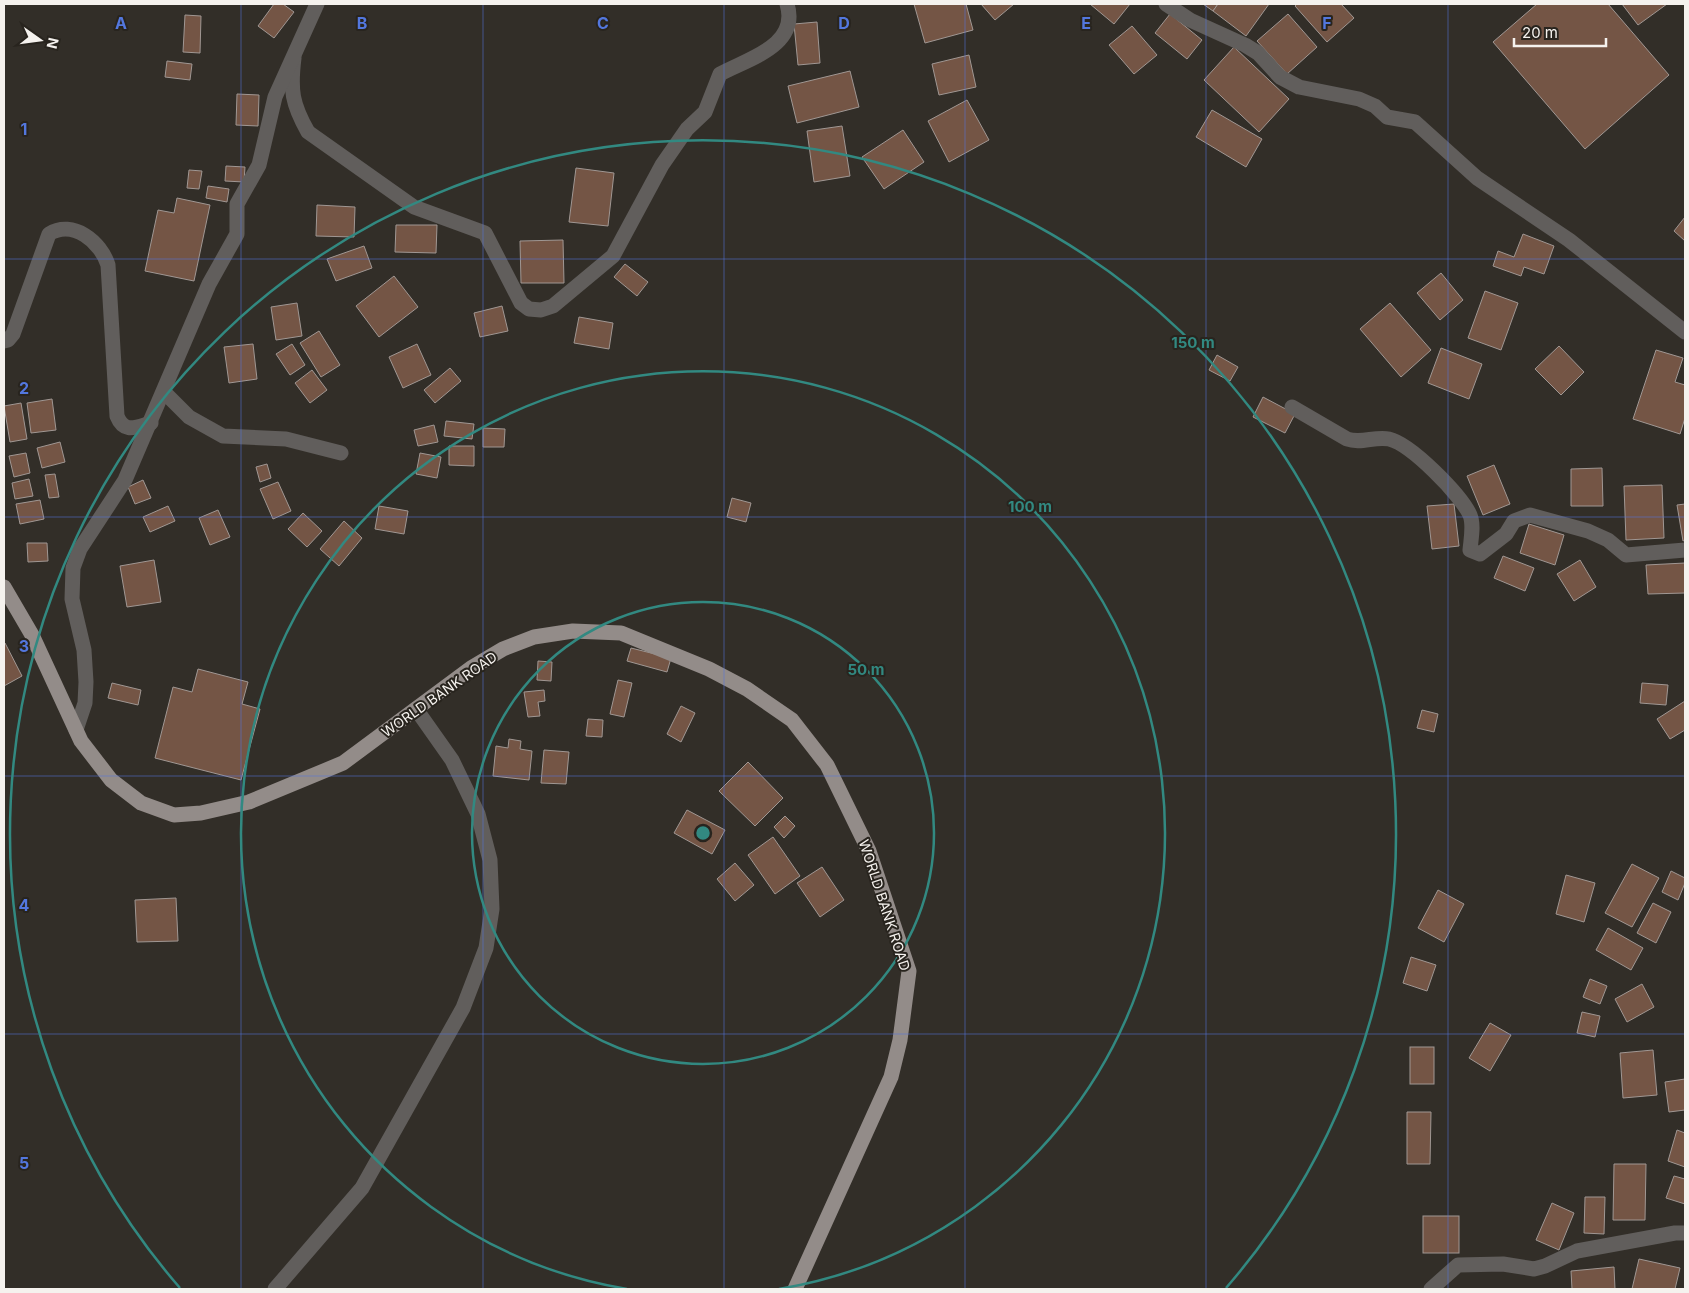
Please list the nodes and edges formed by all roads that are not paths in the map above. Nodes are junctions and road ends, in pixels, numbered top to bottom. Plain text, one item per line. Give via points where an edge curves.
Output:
1 (317, 4) edge
2 (786, 4) edge
3 (1166, 4) edge
4 (294, 58) junction
5 (1685, 332) edge
6 (4, 341) edge
7 (164, 392) junction
8 (1292, 407) dead end
9 (151, 423) junction
10 (342, 453) dead end
11 (1685, 550) edge
12 (4, 587) edge
13 (416, 709) junction
14 (76, 730) junction
15 (1685, 1232) edge
16 (275, 1289) edge
17 (795, 1289) edge
18 (1431, 1289) edge

1 - 4 street
2 - 4 street via 788,22 783,36 768,51 720,74 705,112 687,129 662,165 613,256 553,306 541,310 529,309 521,303 485,233 414,207 308,132 292,98
3 - 5 street via 1190,20 1258,53 1280,77 1299,87 1359,99 1375,106 1387,117 1415,122 1477,178 1569,240
4 - 7 street via 274,97 259,165 238,204 237,234 208,284
6 - 9 street via 13,334 49,234 57,229 81,233 96,242 108,265 117,416 125,427
7 - 9 street
7 - 10 street via 188,417 223,436 286,439
8 - 11 street via 1354,442 1391,440 1428,466 1450,487 1469,514 1470,550 1480,554 1506,534 1514,521 1530,515 1588,531 1608,540 1626,555
9 - 14 street via 125,480 80,549 73,568 72,599 84,650 86,682 85,703
12 - 14 main road, WORLD BANK ROAD via 32,635
13 - 14 main road, WORLD BANK ROAD via 343,763 249,802 202,813 174,815 141,802 111,780
13 - 16 street via 452,760 478,814 490,860 492,909 486,948 462,1008 362,1188
13 - 17 main road, WORLD BANK ROAD via 471,668 534,637 573,632 621,633 709,669 747,689 792,720 827,765 869,851 909,971 900,1040 891,1077
15 - 18 street via 1577,1251 1534,1269 1503,1264 1458,1265

